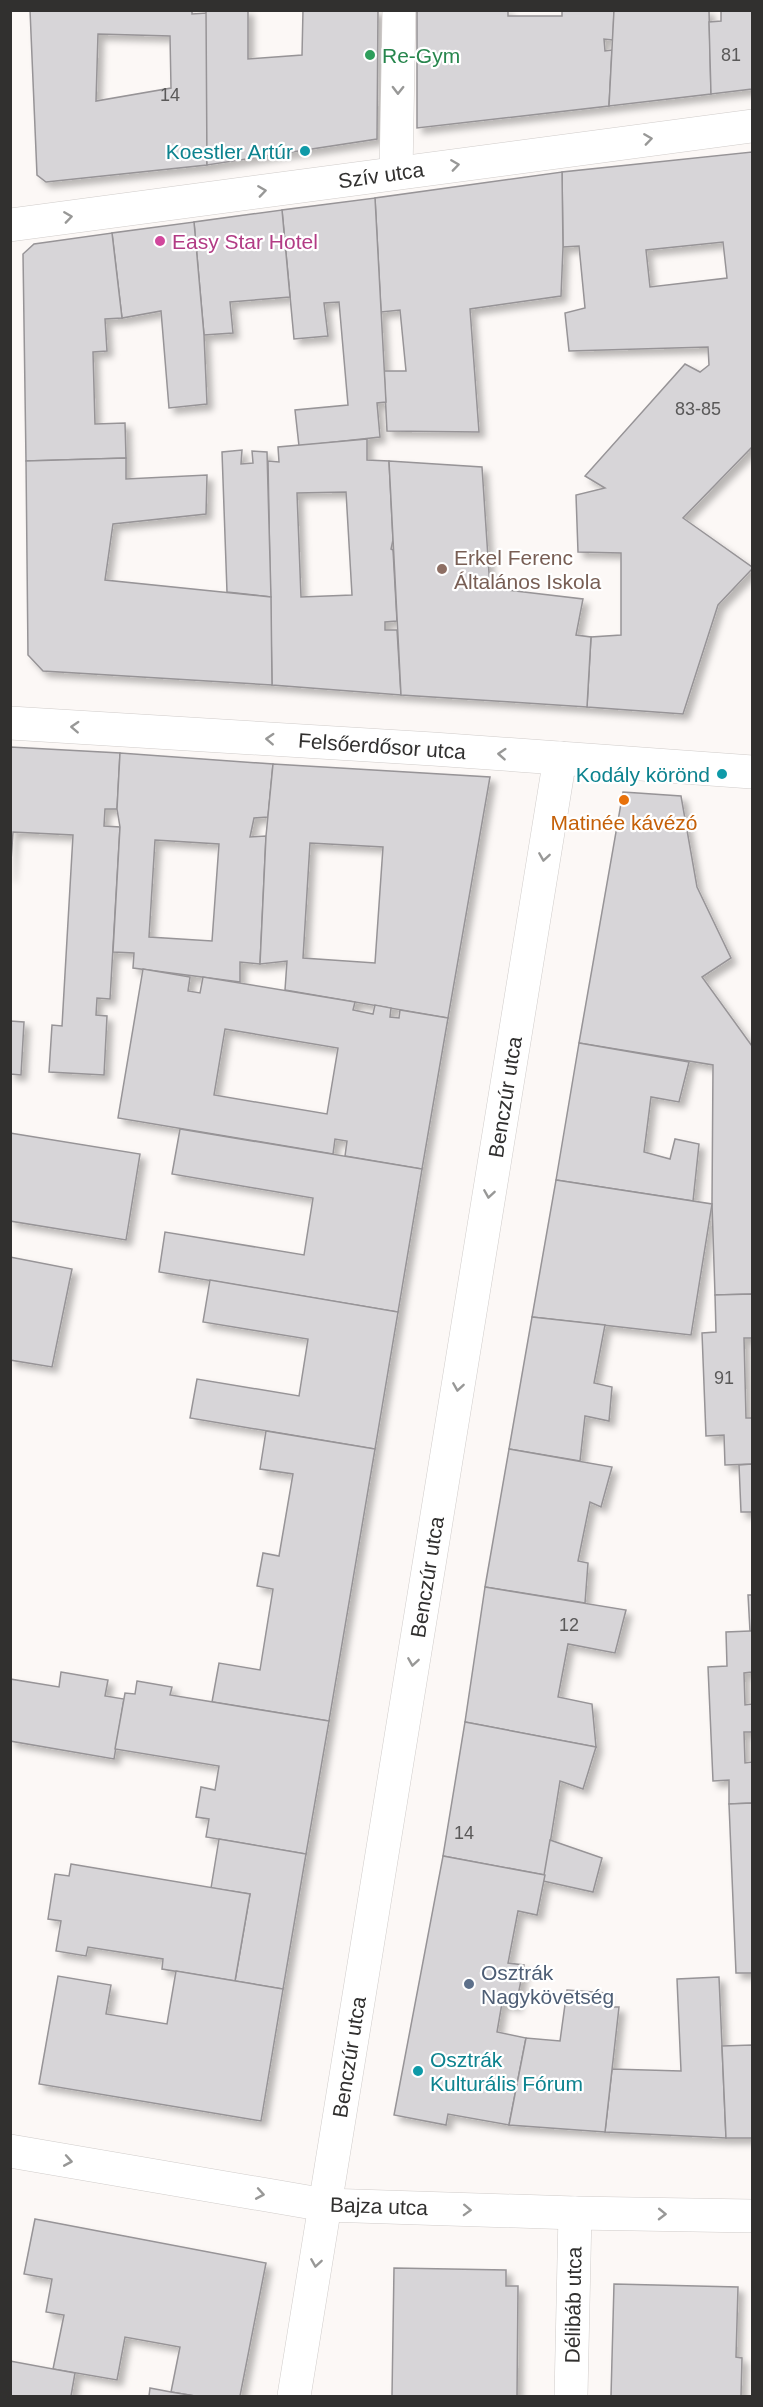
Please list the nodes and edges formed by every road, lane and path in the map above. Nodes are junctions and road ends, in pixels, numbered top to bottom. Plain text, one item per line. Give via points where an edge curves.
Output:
1 (399, 10) edge
2 (753, 126) edge
3 (396, 173) junction
4 (10, 225) edge
5 (10, 723) edge
6 (560, 758) junction
7 (753, 772) edge
8 (10, 2151) edge
9 (325, 2205) junction
10 (575, 2213) junction
11 (753, 2216) edge
12 (294, 2397) edge
13 (571, 2397) edge

1 -> 3 street
3 -> 2 street, Szív utca
4 -> 3 street, Szív utca
6 -> 5 street, Felsőerdősor utca
6 - 7 street, Felsőerdősor utca
6 -> 9 street, Benczúr utca
8 -> 9 street, Bajza utca
9 -> 10 street, Bajza utca
9 -> 12 street, Benczúr utca
10 -> 11 street, Bajza utca
10 - 13 street, Délibáb utca

